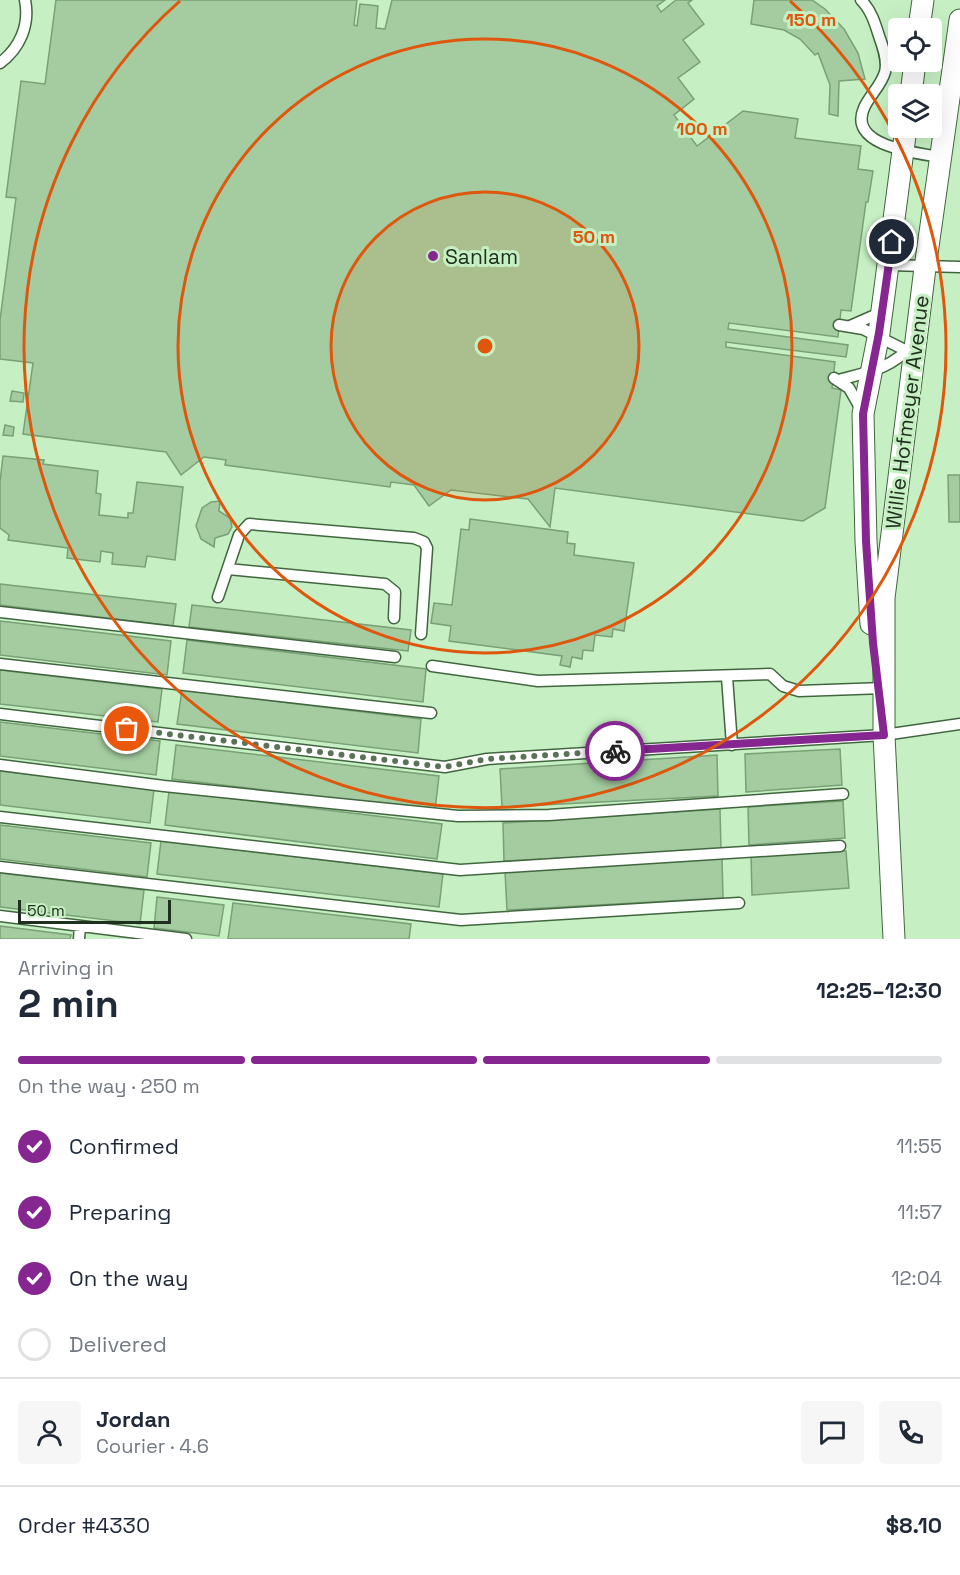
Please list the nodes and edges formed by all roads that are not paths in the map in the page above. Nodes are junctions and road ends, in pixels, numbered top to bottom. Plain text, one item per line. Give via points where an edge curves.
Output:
1 (25, 0) edge
2 (861, 0) edge
3 (923, 0) edge
4 (920, 18) edge
5 (960, 20) edge
6 (5, 53) edge
7 (0, 63) edge
8 (905, 138) edge
9 (903, 150) junction
10 (940, 158) junction
11 (889, 265) junction
12 (960, 267) edge
13 (925, 268) junction
14 (882, 312) junction
15 (879, 337) junction
16 (912, 349) junction
17 (872, 373) junction
18 (863, 414) junction
19 (228, 569) junction
20 (218, 597) dead end
21 (0, 612) edge
22 (394, 618) dead end
23 (421, 634) dead end
24 (395, 657) dead end
25 (0, 664) edge
26 (432, 666) dead end
27 (727, 677) junction
28 (881, 689) junction
29 (431, 713) dead end
30 (0, 714) edge
31 (960, 724) edge
32 (884, 735) junction
33 (732, 745) junction
34 (0, 765) edge
35 (843, 794) dead end
36 (0, 817) edge
37 (840, 846) dead end
38 (0, 867) edge
39 (739, 903) dead end
40 (0, 916) edge
41 (80, 926) junction
42 (79, 939) edge
43 (186, 939) edge
44 (894, 939) edge

1 - 6 lane via 22,37
2 - 9 lane via 876,26 886,63 882,78 862,111 863,128 872,139
3 - 4 street
5 - 10 street, Willie Hofmeyer Avenue
6 - 7 lane
8 - 9 street, Willie Hofmeyer Avenue
9 - 10 lane
9 - 11 street, Willie Hofmeyer Avenue
10 - 13 street, Willie Hofmeyer Avenue
11 - 13 lane
11 - 14 street, Willie Hofmeyer Avenue
12 - 13 lane
13 - 16 street, Willie Hofmeyer Avenue
14 - 15 street, Willie Hofmeyer Avenue
14 - 15 lane via 845,325
15 - 16 lane
15 - 17 street, Willie Hofmeyer Avenue
16 - 17 lane
16 - 28 street, Willie Hofmeyer Avenue via 884,598
17 - 18 street, Willie Hofmeyer Avenue
17 - 18 lane via 836,379 849,388
18 - 28 street, Willie Hofmeyer Avenue via 866,541
19 - 20 lane
19 - 22 lane via 386,584 394,592
19 - 23 lane via 239,535 249,524 420,540 427,548
21 - 24 lane
25 - 29 lane
26 - 27 lane via 538,681
27 - 28 lane via 770,674 783,686 799,691
27 - 33 lane
28 - 32 street, Willie Hofmeyer Avenue
30 - 33 lane via 445,767 487,759
31 - 32 lane
32 - 33 lane
32 - 44 street, Willie Hofmeyer Avenue
34 - 35 lane via 458,816 549,815
36 - 37 lane via 460,870
38 - 39 lane via 461,920
40 - 41 lane
41 - 42 lane
41 - 43 lane

